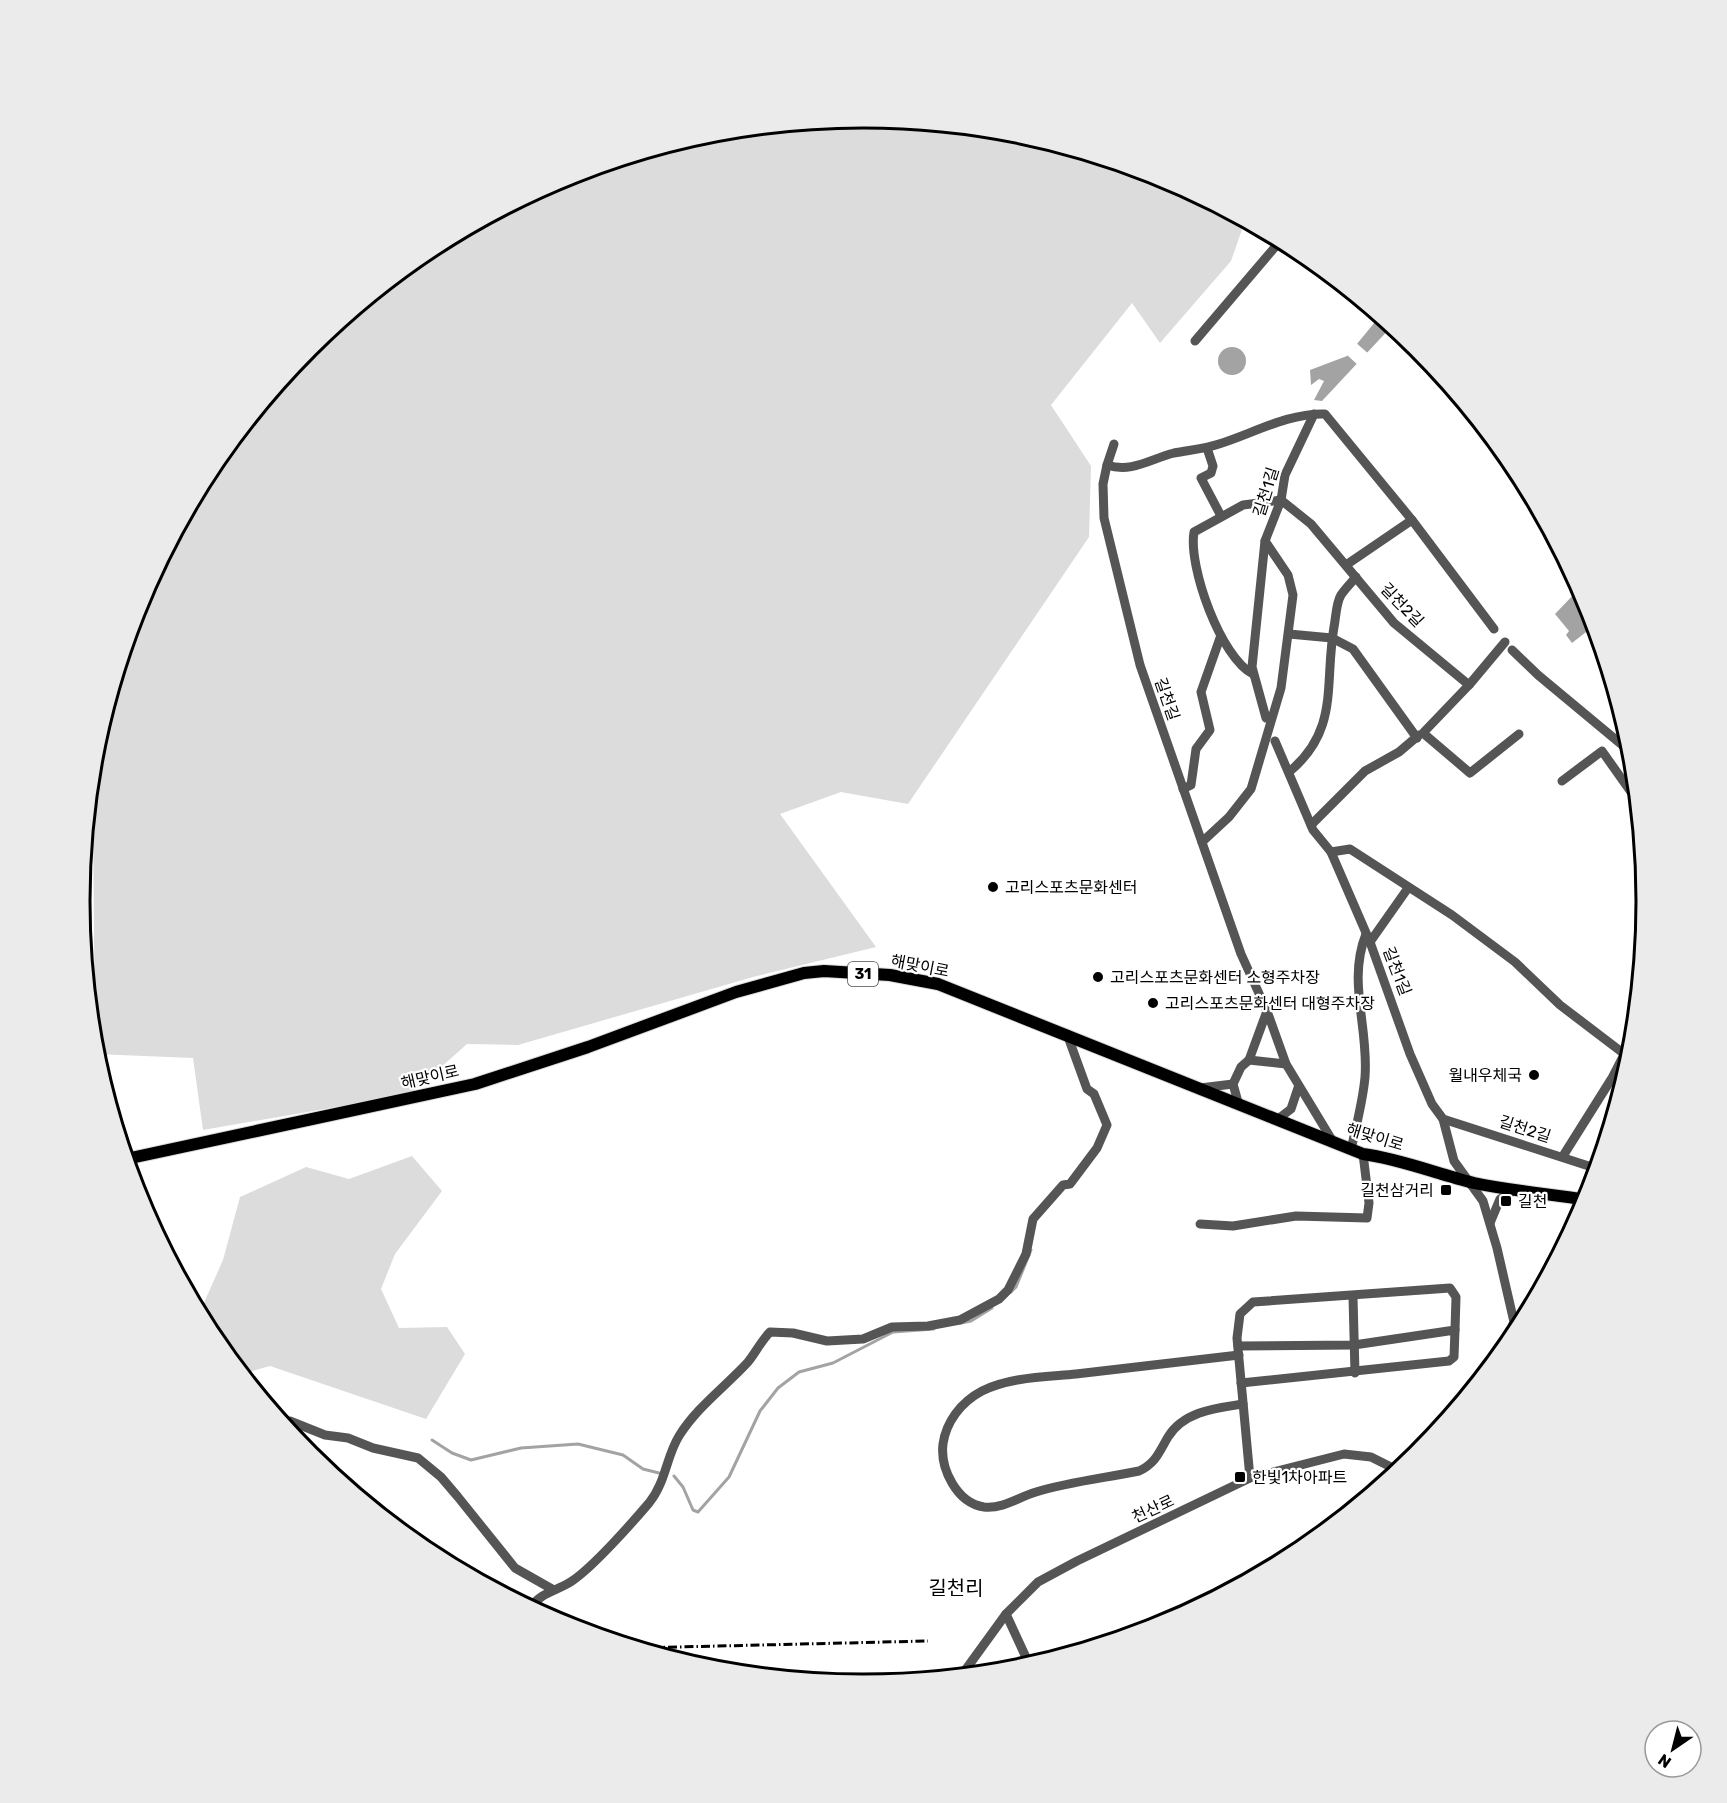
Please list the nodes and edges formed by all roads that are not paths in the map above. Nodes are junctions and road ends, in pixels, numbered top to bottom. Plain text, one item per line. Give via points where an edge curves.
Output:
1 (1275, 247) edge
2 (1195, 341) dead end
3 (1314, 414) junction
4 (1114, 444) dead end
5 (1207, 448) junction
6 (1107, 465) junction
7 (1281, 500) junction
8 (1221, 516) junction
9 (1412, 520) junction
10 (1265, 541) junction
11 (1346, 565) junction
12 (1356, 577) junction
13 (1494, 629) dead end
14 (1289, 634) junction
15 (1220, 638) junction
16 (1332, 638) junction
17 (1253, 674) junction
18 (1469, 685) junction
19 (1266, 718) dead end
20 (1519, 734) dead end
21 (1420, 735) junction
22 (1275, 741) dead end
23 (1620, 743) edge
24 (1289, 772) junction
25 (1562, 781) dead end
26 (1628, 788) edge
27 (1183, 789) junction
28 (1311, 825) junction
29 (1202, 842) junction
30 (1331, 852) junction
31 (1408, 888) junction
32 (1368, 938) junction
33 (1267, 1011) junction
34 (1067, 1034) junction
35 (1622, 1052) edge
36 (1621, 1059) edge
37 (1249, 1060) junction
38 (1286, 1064) junction
39 (1233, 1084) junction
40 (1197, 1088) junction
41 (1299, 1088) junction
42 (1238, 1102) junction
43 (1278, 1119) junction
44 (1443, 1119) junction
45 (1332, 1140) junction
46 (1357, 1152) junction
47 (1563, 1156) junction
48 (134, 1157) edge
49 (1590, 1166) edge
50 (1471, 1182) junction
51 (1514, 1191) junction
52 (1578, 1199) edge
53 (1490, 1223) junction
54 (1200, 1224) dead end
55 (1353, 1297) junction
56 (1514, 1319) edge
57 (1455, 1330) junction
58 (1354, 1344) junction
59 (1238, 1351) junction
60 (1356, 1372) junction
61 (1241, 1383) junction
62 (1243, 1404) junction
63 (291, 1421) edge
64 (1390, 1467) edge
65 (1250, 1478) junction
66 (552, 1589) junction
67 (534, 1601) edge
68 (1006, 1614) junction
69 (1026, 1657) edge
70 (967, 1667) edge

1 - 2 street
3 - 5 street via 1305,413
3 - 7 street, 길천1길 via 1285,475
3 - 9 street via 1325,414
4 - 6 street, 길천길
5 - 6 street via 1174,453 1131,468
5 - 8 street via 1213,466 1211,473 1202,478
6 - 27 street, 길천길 via 1104,518 1115,566 1140,665
7 - 8 street via 1243,505
7 - 10 street, 길천1길
7 - 11 street, 길천2길 via 1311,524
8 - 15 street via 1194,532 1192,542
9 - 11 street
9 - 13 street
10 - 14 street via 1288,575 1293,596
10 - 17 street, 길천1길
11 - 12 street, 길천2길
12 - 16 street via 1339,597
12 - 18 street, 길천2길 via 1394,623
14 - 16 street
14 - 29 street via 1281,688 1251,789
15 - 17 street via 1242,669
15 - 27 street via 1201,692 1210,730 1196,749 1191,785
16 - 21 street via 1353,649
16 - 24 street via 1325,722 1306,758
17 - 19 street, 길천1길
18 - 21 street
18 - 23 street via 1509,646
20 - 21 street via 1470,773
21 - 28 street via 1365,771
22 - 24 street, 길천1길
24 - 28 street, 길천1길
25 - 26 street via 1602,751
27 - 29 street, 길천길
28 - 30 street, 길천1길
29 - 33 street, 길천길 via 1241,954
30 - 31 street via 1350,849
30 - 32 street, 길천1길
31 - 32 street
31 - 35 street via 1515,962 1560,1005
32 - 44 street, 길천1길 via 1410,1054 1432,1104
32 - 46 street via 1358,953 1356,982 1365,1077
33 - 37 street
33 - 38 street, 길천길
34 - 40 main road, 해맞이로 / 31
34 - 48 main road, 해맞이로 / 31 via 938,984 890,975 804,973 736,992 475,1084
34 - 66 street via 1087,1089 1094,1094 1107,1125 1097,1148 1070,1184 1063,1185 1033,1219 1018,1273 999,1299 960,1320 892,1328 863,1339 826,1341 770,1332 688,1424 650,1502 584,1571
36 - 47 street
37 - 38 street
37 - 39 street
38 - 41 street, 길천길
39 - 40 street
39 - 42 street
40 - 42 main road, 해맞이로 / 31
41 - 43 street via 1291,1109
41 - 45 street, 길천길
42 - 43 main road, 해맞이로 / 31
43 - 45 main road, 해맞이로 / 31
44 - 47 street, 길천2길
44 - 50 street, 길천1길 via 1454,1161
45 - 46 main road, 해맞이로 / 31
46 - 50 main road, 해맞이로 / 31
46 - 54 street via 1369,1203 1367,1218 1296,1216 1233,1226
47 - 49 street, 길천2길
50 - 51 main road, 해맞이로 / 31
50 - 53 street, 길천1길
51 - 52 main road, 해맞이로 / 31
51 - 53 street via 1500,1199
53 - 56 street, 길천1길
55 - 57 street via 1450,1288 1456,1297
55 - 58 street
55 - 59 street via 1253,1302 1240,1314
57 - 58 street
57 - 60 street via 1454,1357 1449,1361
58 - 59 street
58 - 60 street
59 - 61 street
59 - 62 street via 1024,1380 981,1391 968,1400 945,1428 942,1448 946,1469 960,1494 982,1507 997,1507 1051,1488 1139,1472 1150,1465 1175,1427 1215,1408
60 - 61 street
61 - 62 street
62 - 65 street
63 - 66 street via 325,1435 418,1458 441,1477 514,1568
64 - 65 street, 천산로 via 1371,1457 1344,1454
65 - 68 street, 천산로 via 1038,1582
66 - 67 street
68 - 69 street
68 - 70 street, 천산로

